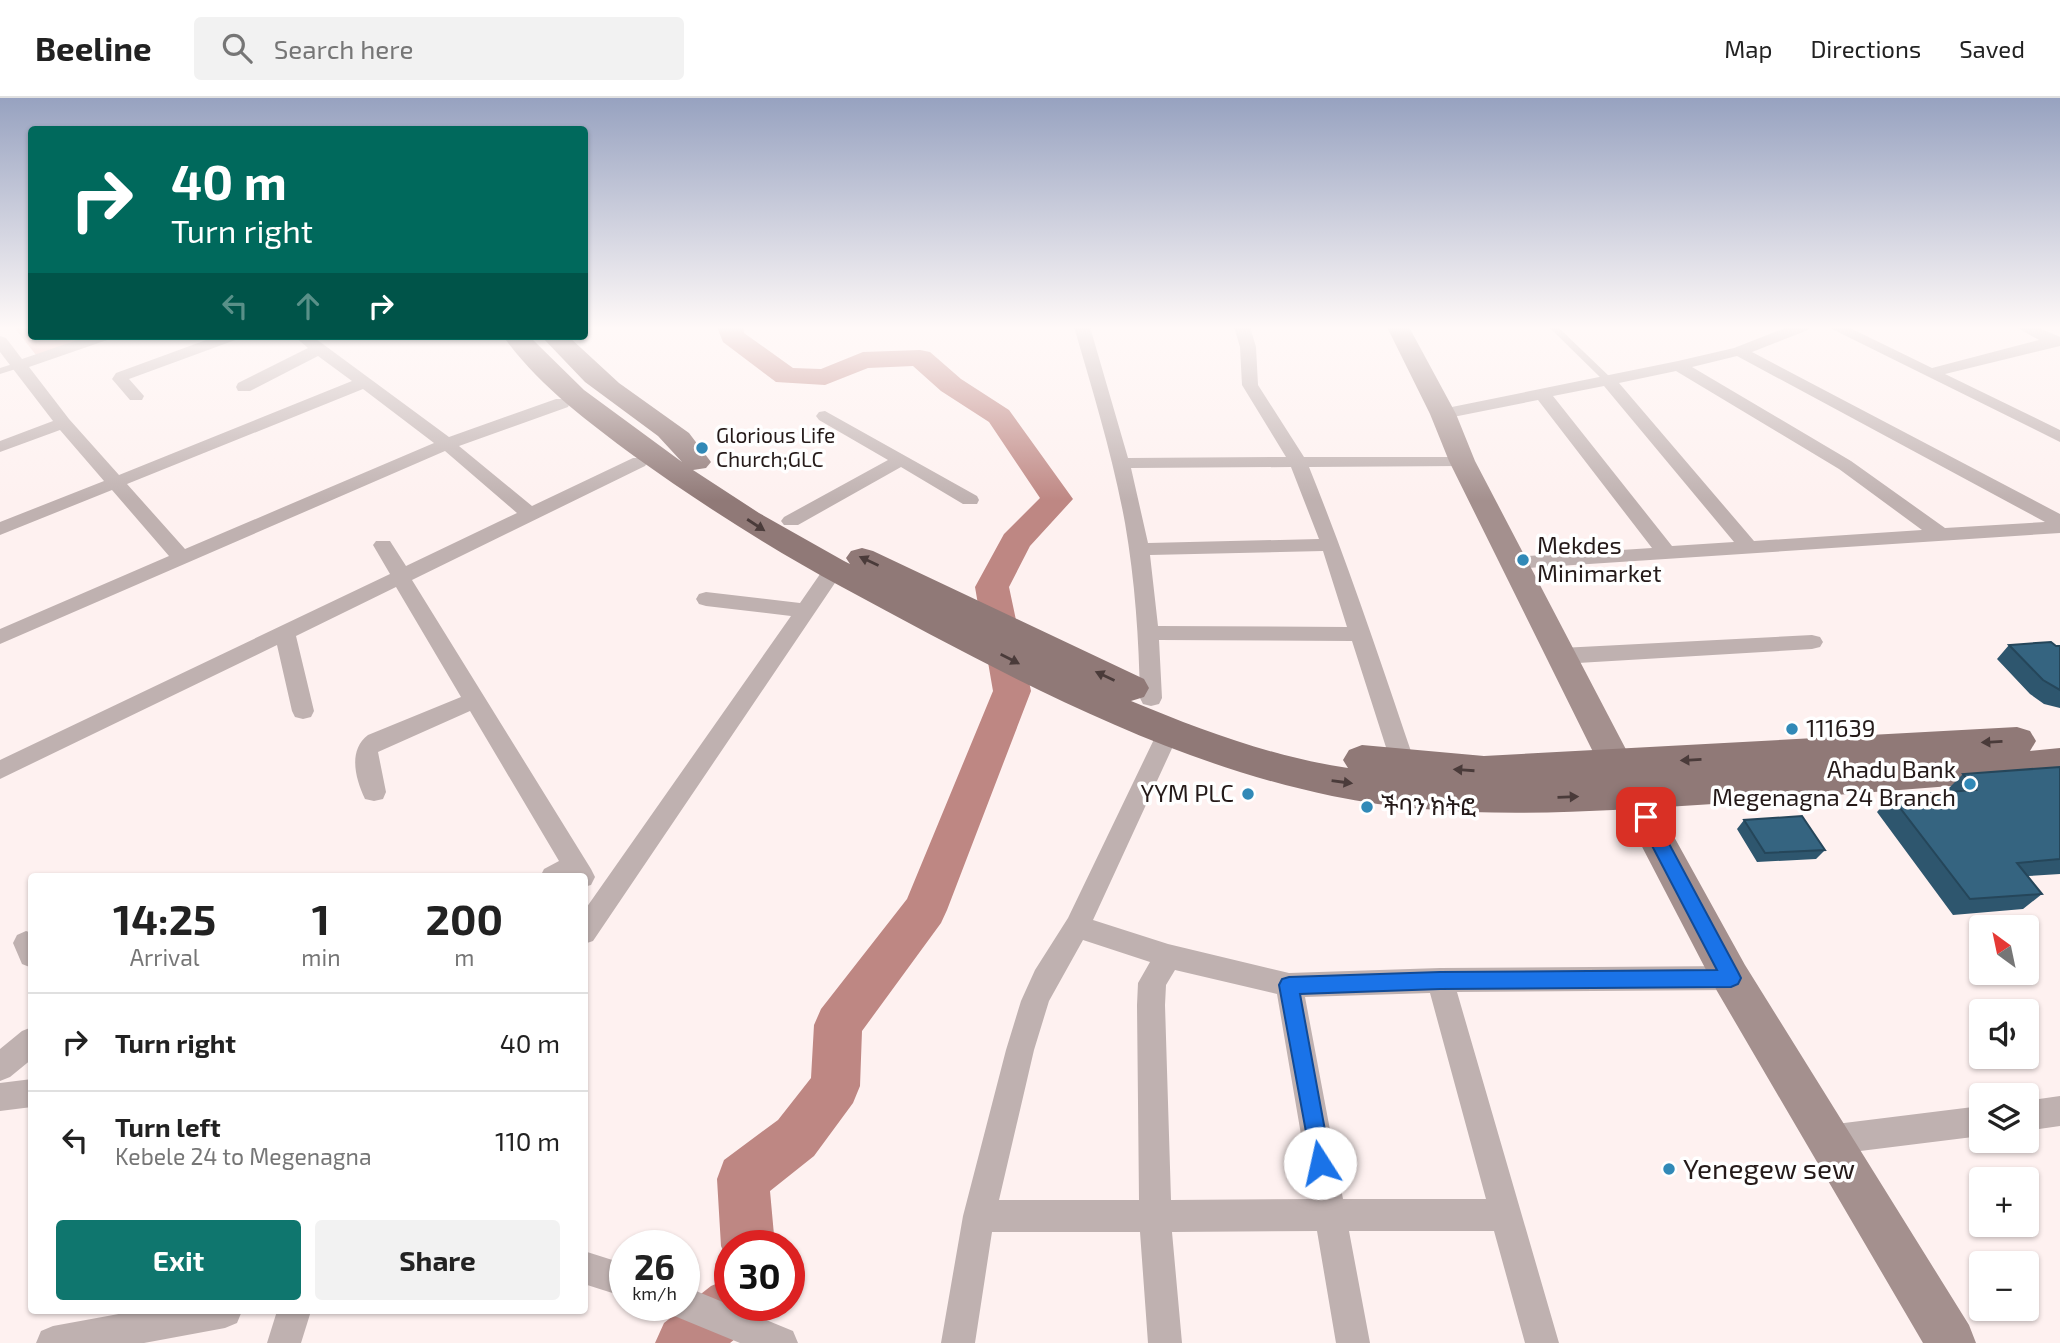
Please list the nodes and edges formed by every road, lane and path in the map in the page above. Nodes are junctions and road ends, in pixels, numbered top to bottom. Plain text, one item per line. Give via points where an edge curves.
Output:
1 (34, 385) edge
2 (126, 385) edge
3 (248, 385) edge
4 (358, 385) edge
5 (366, 385) edge
6 (543, 385) edge
7 (587, 385) edge
8 (1099, 385) edge
9 (1250, 385) edge
10 (1428, 385) edge
11 (1582, 385) edge
12 (1612, 385) edge
13 (1710, 385) edge
14 (1802, 385) edge
15 (1955, 385) edge
16 (244, 387) dead end
17 (1542, 393) junction
18 (136, 396) dead end
19 (562, 403) junction
20 (1443, 414) junction
21 (825, 416) dead end
22 (63, 423) junction
23 (2060, 437) edge
24 (447, 444) junction
25 (0, 447) edge
26 (901, 460) junction
27 (1462, 461) junction
28 (639, 462) junction
29 (1298, 462) junction
30 (1121, 463) junction
31 (687, 468) junction
32 (116, 483) junction
33 (970, 500) dead end
34 (529, 514) junction
35 (791, 521) junction
36 (2060, 524) edge
37 (0, 529) edge
38 (1943, 536) junction
39 (383, 545) dead end
40 (1331, 545) junction
41 (1748, 547) junction
42 (1139, 549) junction
43 (1665, 552) junction
44 (182, 558) junction
45 (1514, 564) junction
46 (834, 569) junction
47 (401, 577) junction
48 (706, 599) dead end
49 (930, 604) junction
50 (805, 611) junction
51 (285, 632) junction
52 (1149, 633) junction
53 (1361, 634) junction
54 (0, 637) edge
55 (1812, 642) dead end
56 (1561, 656) junction
57 (1046, 663) junction
58 (1151, 698) junction
59 (475, 700) junction
60 (303, 710) dead end
61 (1169, 732) junction
62 (2060, 738) edge
63 (2060, 763) edge
64 (1404, 766) junction
65 (0, 770) edge
66 (1625, 779) junction
67 (374, 792) dead end
68 (573, 873) edge
69 (588, 891) edge
70 (602, 907) junction
71 (1077, 926) junction
72 (588, 927) edge
73 (1168, 956) junction
74 (1731, 978) junction
75 (1440, 980) junction
76 (1289, 985) junction
77 (28, 1043) edge
78 (0, 1067) edge
79 (28, 1094) edge
80 (0, 1097) edge
81 (1969, 1122) edge
82 (1828, 1140) junction
83 (1329, 1213) junction
84 (1155, 1214) junction
85 (1506, 1215) junction
86 (979, 1216) junction
87 (588, 1268) edge
88 (609, 1276) edge
89 (700, 1310) edge
90 (209, 1314) edge
91 (293, 1314) edge
92 (53, 1343) edge
93 (284, 1343) edge
94 (781, 1343) edge
95 (958, 1343) edge
96 (1165, 1343) edge
97 (1353, 1343) edge
98 (1542, 1343) edge
99 (1951, 1343) edge

1 - 22 street
2 - 18 street
3 - 16 street
4 - 32 street
5 - 24 street
6 - 19 main road
7 - 31 main road
8 - 30 street
9 - 29 street
10 - 20 main road
11 - 17 street
12 - 41 street
13 - 38 street via 1845,465
14 - 36 street
15 - 23 street
17 - 20 street
17 - 43 street
19 - 24 street
19 - 28 main road
20 - 27 main road
21 - 26 street
22 - 25 street
22 - 32 street
24 - 34 street
24 - 44 street
26 - 33 street
26 - 35 street
27 - 29 street
27 - 45 main road
28 - 31 main road
28 - 34 street
29 - 30 street
29 - 40 street
30 - 42 street
31 - 35 main road
31 -> 46 main road via 766,531
32 - 37 street
32 - 44 street
34 - 47 street
49 -> 35 main road
36 - 38 street
38 - 41 street
39 - 47 street
40 - 42 street
40 - 53 street
41 - 43 street
42 - 52 street
43 - 45 street
44 - 54 street
45 - 56 main road
46 - 49 main road
46 - 50 street
47 - 51 street
47 - 59 street
48 - 50 street
49 - 57 main road
50 - 70 street
51 - 60 street
51 - 65 street
52 - 53 street
52 - 58 street
53 - 64 street
55 - 56 street
56 - 66 main road
58 -> 57 main road
57 - 61 main road
58 - 64 main road via 1283,745
59 - 67 street via 367,748
59 - 68 street
61 -> 66 main road via 1331,781 1413,792 1549,798
61 - 71 street
62 -> 66 main road
63 - 66 main road
66 -> 64 main road
66 - 74 main road
69 - 70 street
70 - 72 street
71 - 73 street
71 - 86 street via 1035,1001
73 - 76 street
73 - 84 street via 1152,983
74 - 75 street
74 - 82 main road
75 - 76 street
75 - 85 street
76 - 83 street
77 - 78 street
79 - 80 street
81 - 82 street
82 - 99 main road
83 - 84 street
83 - 85 street
83 - 97 street
84 - 86 street
84 - 96 street
85 - 98 street
86 - 95 street
87 - 88 street
89 - 94 street
90 - 92 street
91 - 93 street

